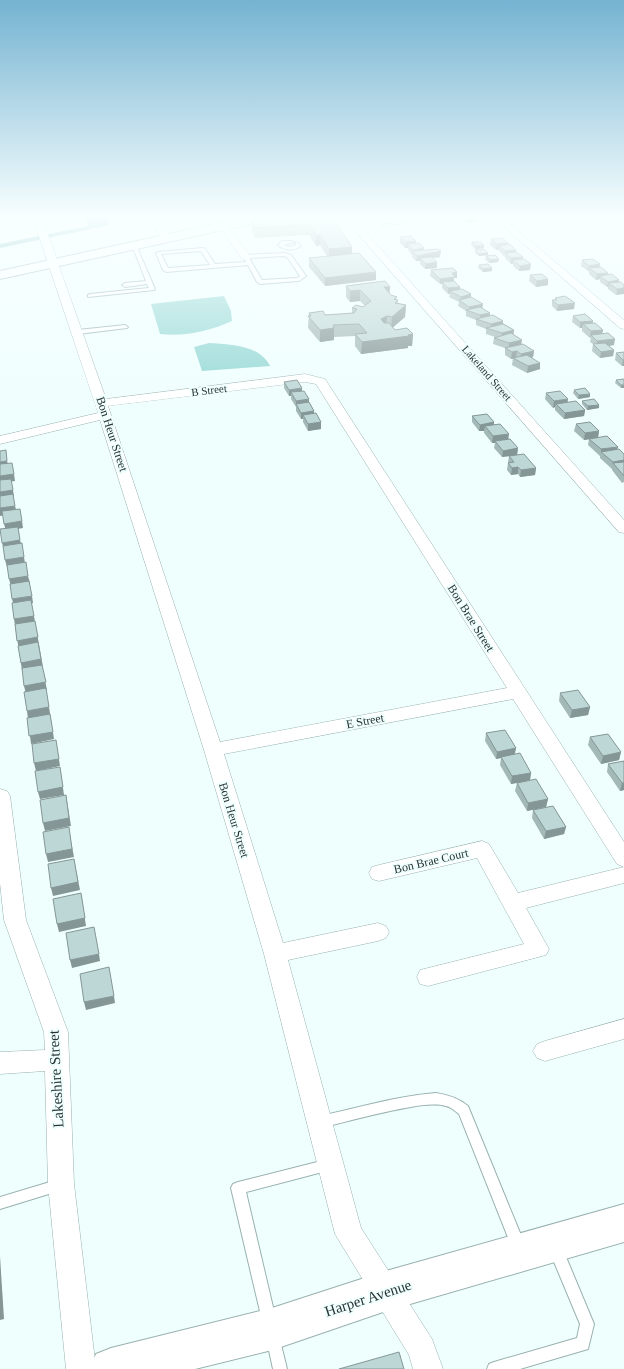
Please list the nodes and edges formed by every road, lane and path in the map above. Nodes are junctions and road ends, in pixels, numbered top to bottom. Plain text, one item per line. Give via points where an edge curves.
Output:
1 (60, 282) edge
2 (149, 282) joint
3 (405, 282) edge
4 (573, 282) edge
5 (125, 284) dead end
6 (90, 296) dead end
7 (624, 326) edge
8 (125, 327) dead end
9 (78, 332) junction
10 (316, 379) joint
11 (104, 409) junction
12 (0, 440) edge
13 (624, 529) edge
14 (518, 692) junction
15 (213, 750) junction
16 (0, 796) edge
17 (624, 859) edge
18 (378, 873) dead end
19 (624, 875) edge
20 (512, 903) junction
21 (378, 932) dead end
22 (275, 954) junction
23 (428, 977) dead end
24 (624, 1029) edge
25 (545, 1051) dead end
26 (55, 1060) junction
27 (0, 1063) edge
28 (320, 1122) junction
29 (331, 1164) junction
30 (61, 1184) junction
31 (0, 1203) edge
32 (622, 1230) edge
33 (537, 1247) junction
34 (386, 1291) junction
35 (272, 1329) junction
36 (81, 1369) edge
37 (111, 1369) edge
38 (280, 1369) edge
39 (428, 1369) edge
40 (494, 1369) edge

1 - 9 street, Bon Heur Street
2 - 5 lane
2 - 6 lane via 152,289
3 - 13 street, Lakeland Street
4 - 7 street
8 - 9 lane
9 - 11 street, Bon Heur Street
10 - 11 street, B Street via 295,379
10 - 14 street, Bon Brae Street
11 - 12 street, B Street
11 - 15 street, Bon Heur Street
14 - 15 street, E Street
14 - 17 street, Bon Brae Street
15 - 22 street, Bon Heur Street
16 - 26 street, Lakeshire Street via 15,920 56,1032
18 - 20 street, Bon Brae Court via 482,849
19 - 20 street
20 - 23 street, Bon Brae Court via 538,949
21 - 22 street
22 - 28 street, Bon Heur Street
24 - 25 street
26 - 27 street
26 - 30 street, Lakeshire Street
28 - 29 street, Bon Heur Street
28 - 33 lane via 427,1098 455,1103 464,1110
29 - 34 street, Bon Heur Street via 349,1234
29 - 35 lane via 238,1188
30 - 31 lane
30 - 36 street, Lakeshire Street
32 - 33 main road, Harper Avenue
33 - 34 main road, Harper Avenue
33 - 40 lane via 587,1324 583,1344
34 - 35 main road, Harper Avenue
34 - 39 street, Bon Heur Street via 422,1348
35 - 37 main road, Harper Avenue
35 - 38 lane

